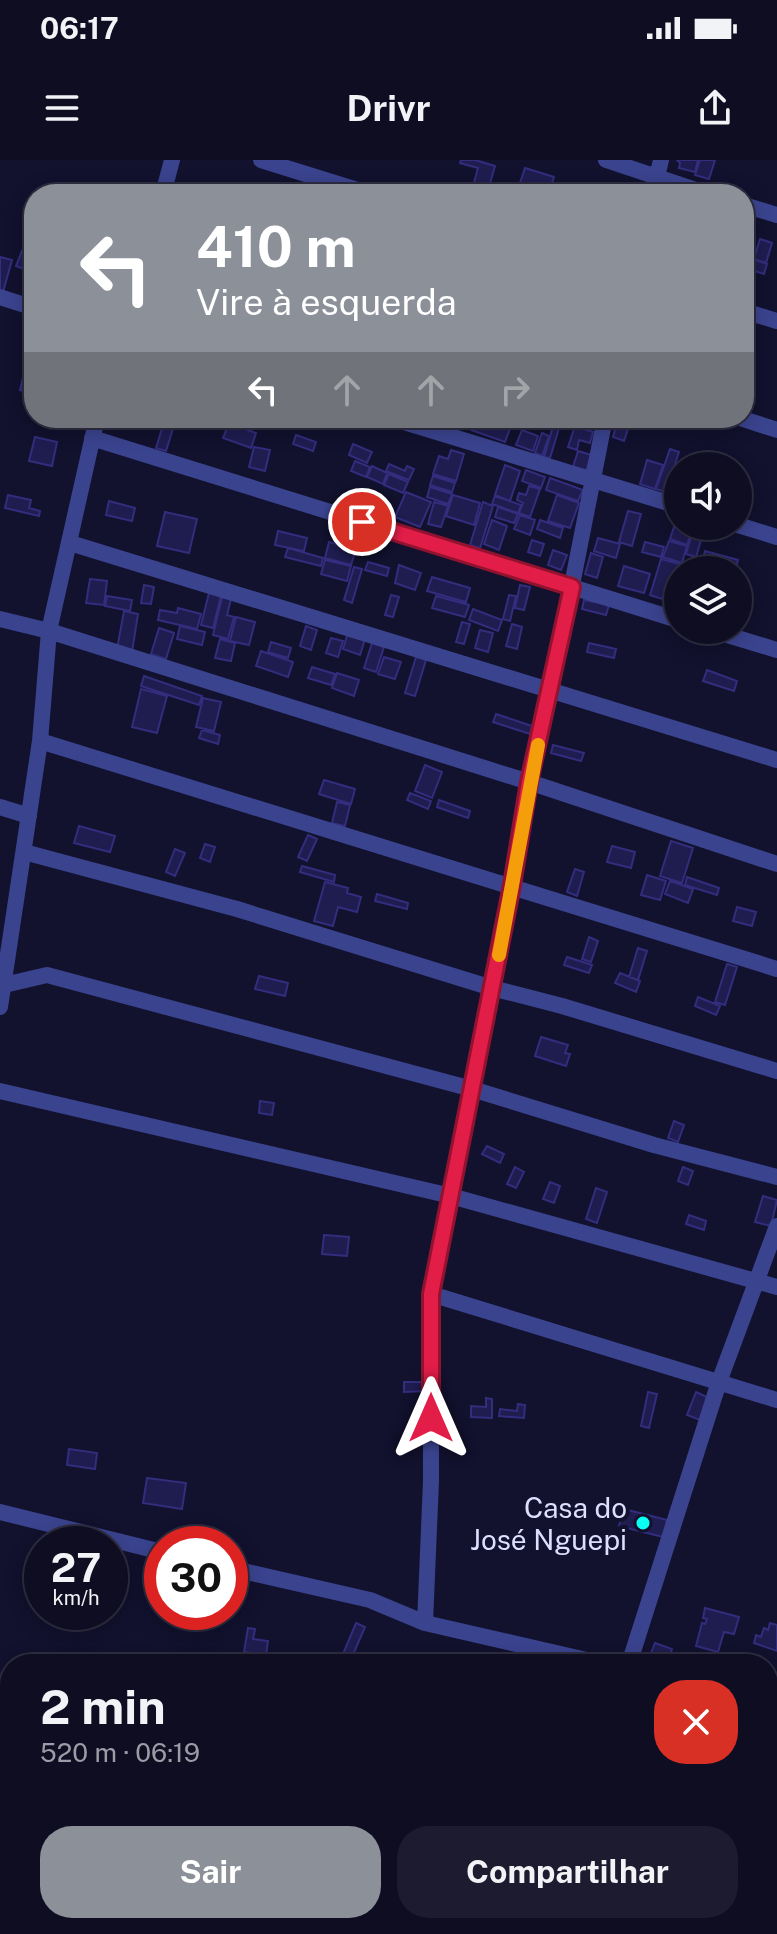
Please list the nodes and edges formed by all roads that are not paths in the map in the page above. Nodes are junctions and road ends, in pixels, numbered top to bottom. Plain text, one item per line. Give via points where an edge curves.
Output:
1 (172, 160) edge
2 (261, 160) edge
3 (606, 160) edge
4 (661, 160) edge
5 (166, 184) edge
6 (338, 184) edge
7 (650, 184) edge
8 (655, 184) edge
9 (754, 208) edge
10 (777, 215) edge
11 (0, 297) edge
12 (24, 305) edge
13 (754, 314) edge
14 (777, 321) edge
15 (754, 423) edge
16 (94, 428) edge
17 (424, 428) edge
18 (603, 428) edge
19 (777, 430) edge
20 (92, 438) junction
21 (593, 480) junction
22 (664, 502) edge
23 (752, 529) edge
24 (777, 537) edge
25 (70, 543) junction
26 (572, 587) junction
27 (664, 616) edge
28 (0, 619) edge
29 (49, 631) junction
30 (752, 642) edge
31 (777, 650) edge
32 (551, 691) junction
33 (40, 741) junction
34 (777, 760) edge
35 (529, 782) junction
36 (0, 807) edge
37 (29, 816) junction
38 (24, 852) junction
39 (777, 864) edge
40 (512, 885) junction
41 (777, 969) edge
42 (2, 987) edge
43 (492, 988) junction
44 (0, 1007) edge
45 (777, 1071) edge
46 (472, 1089) junction
47 (0, 1091) edge
48 (777, 1177) edge
49 (451, 1196) junction
50 (777, 1226) edge
51 (757, 1281) junction
52 (777, 1287) edge
53 (431, 1294) junction
54 (719, 1382) junction
55 (777, 1400) edge
56 (0, 1512) edge
57 (144, 1548) edge
58 (248, 1572) edge
59 (425, 1623) junction
60 (560, 1654) edge
61 (632, 1654) edge

1 - 5 street
2 - 6 street
3 - 7 street
4 - 8 street
9 - 10 street
11 - 12 street
13 - 14 street
15 - 19 street
16 - 20 street
17 - 21 street
18 - 21 street
20 - 25 street
20 - 26 street
21 - 22 street
21 - 26 street
23 - 24 street
25 - 29 street
25 - 32 street
26 - 27 street
26 - 32 street
28 - 29 street
29 - 33 street
29 - 35 street
30 - 31 street
32 - 34 street
32 - 35 street
33 - 37 street
33 - 40 street
35 - 39 street
35 - 40 street
36 - 37 street
37 - 38 street
38 - 42 street
38 - 43 street via 237,909
40 - 41 street
40 - 43 street
42 - 44 street
42 - 46 street via 47,975
43 - 45 street
43 - 46 street
46 - 48 street
46 - 49 street
47 - 49 street
49 - 51 street
49 - 53 street
50 - 51 street
51 - 52 street
51 - 54 street
53 - 54 street
53 - 59 street
54 - 55 street
54 - 61 street
56 - 57 street
58 - 59 street via 370,1600
59 - 60 street

